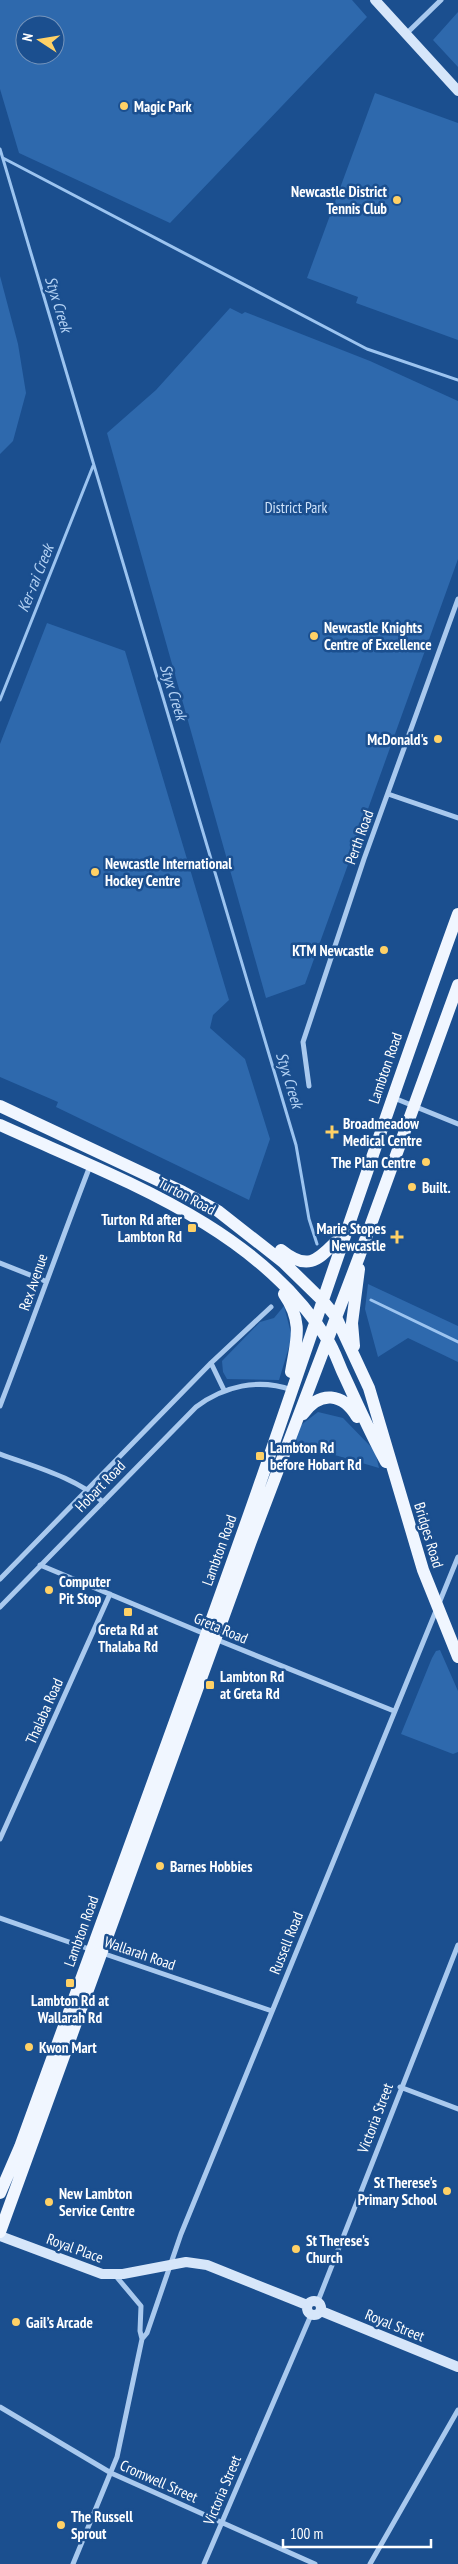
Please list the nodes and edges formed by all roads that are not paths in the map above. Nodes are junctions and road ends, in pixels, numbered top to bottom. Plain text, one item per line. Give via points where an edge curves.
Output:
1 (375, 0) edge
2 (441, 0) edge
3 (406, 34) junction
4 (458, 91) edge
5 (458, 599) edge
6 (388, 794) junction
7 (458, 818) edge
8 (458, 914) edge
9 (458, 985) edge
10 (309, 1086) dead end
11 (392, 1097) junction
12 (0, 1106) edge
13 (414, 1106) junction
14 (458, 1124) edge
15 (0, 1125) edge
16 (90, 1166) junction
17 (243, 1230) junction
18 (346, 1231) junction
19 (359, 1257) junction
20 (0, 1263) edge
21 (276, 1278) junction
22 (45, 1280) junction
23 (323, 1301) junction
24 (271, 1306) dead end
25 (336, 1317) junction
26 (315, 1324) junction
27 (327, 1339) junction
28 (355, 1355) junction
29 (211, 1363) junction
30 (224, 1390) junction
31 (292, 1390) junction
32 (0, 1406) edge
33 (294, 1426) junction
34 (368, 1429) junction
35 (0, 1454) edge
36 (394, 1477) junction
37 (88, 1489) junction
38 (103, 1502) junction
39 (458, 1557) edge
40 (40, 1565) junction
41 (0, 1579) edge
42 (110, 1594) junction
43 (0, 1607) edge
44 (437, 1609) junction
45 (211, 1637) junction
46 (458, 1657) edge
47 (394, 1711) junction
48 (0, 1839) edge
49 (0, 1918) edge
50 (458, 1945) edge
51 (97, 1951) junction
52 (272, 2011) junction
53 (400, 2087) junction
54 (458, 2109) edge
55 (0, 2193) edge
56 (0, 2234) edge
57 (172, 2264) junction
58 (114, 2275) junction
59 (314, 2308) junction
60 (142, 2339) junction
61 (458, 2367) edge
62 (0, 2407) edge
63 (458, 2410) edge
64 (111, 2473) junction
65 (222, 2523) junction
66 (73, 2564) edge
67 (204, 2564) edge
68 (315, 2564) edge
69 (370, 2564) edge

1 - 3 main road
2 - 3 street
3 - 4 main road
5 - 6 street, Perth Road
6 - 7 street
6 - 10 street, Perth Road via 303,1042
8 - 11 main road, Lambton Road
9 - 13 main road, Lambton Road
11 - 13 street
11 - 18 main road, Lambton Road
12 - 17 main road, Turton Road via 183,1192 218,1211
13 - 14 street
13 - 19 main road, Lambton Road
15 - 16 main road, Turton Road
16 - 21 main road, Turton Road via 208,1224
16 - 22 street, Rex Avenue
17 - 18 main road via 256,1230 288,1256 305,1261 325,1255
17 - 23 main road, Turton Road via 283,1262
18 - 23 main road, Lambton Road
19 - 25 main road, Lambton Road
19 - 28 main road via 360,1278 352,1331
20 - 22 street
21 - 26 main road, Turton Road
21 - 31 main road via 291,1305 298,1334 291,1372
22 - 32 street, Rex Avenue
23 - 25 main road, Bridges Road
23 - 26 main road, Lambton Road
24 - 29 street, Hobart Road
25 - 27 main road, Lambton Road
25 - 28 main road, Bridges Road
26 - 27 main road, Turton Road
26 - 31 main road, Lambton Road
27 - 33 main road, Lambton Road
27 - 34 main road, Bridges Road
28 - 36 main road, Bridges Road via 380,1420
29 - 30 street
29 - 37 street, Hobart Road
30 - 31 street, Hobart Road via 276,1385
30 - 38 street, Hobart Road via 184,1418
31 - 45 main road, Lambton Road
33 - 34 main road via 309,1405 327,1398 350,1405 361,1425
33 - 45 main road, Lambton Road
34 - 36 main road, Bridges Road
35 - 37 street
36 - 44 main road, Bridges Road
37 - 38 street
37 - 41 street, Hobart Road
38 - 40 street, Hobart Road
39 - 44 street, Russell Road
40 - 42 street, Greta Road
40 - 43 street, Hobart Road
42 - 45 street, Greta Road
42 - 48 street, Thalaba Road
44 - 46 main road, Bridges Road
44 - 47 street, Russell Road
45 - 47 street, Greta Road
45 - 51 main road, Lambton Road
47 - 52 street, Russell Road
49 - 51 street, Wallarah Road
50 - 53 street, Victoria Street
51 - 52 street, Wallarah Road
51 - 55 main road, Lambton Road
51 - 56 main road, Lambton Road
52 - 57 street, Russell Road via 181,2234
53 - 54 street
53 - 59 street, Victoria Street
56 - 58 main road, Royal Place via 93,2272
57 - 58 main road, Royal Place
57 - 59 main road, Royal Street via 207,2265
57 - 60 street, Russell Road
58 - 60 street, Russell Road via 141,2306
59 - 61 main road, Royal Street
59 - 65 street, Victoria Street
60 - 64 street, Russell Road
62 - 64 street, Cromwell Street
63 - 69 street
64 - 65 street, Cromwell Street
64 - 66 street, Russell Road
65 - 67 street, Victoria Street
65 - 68 street, Cromwell Street

